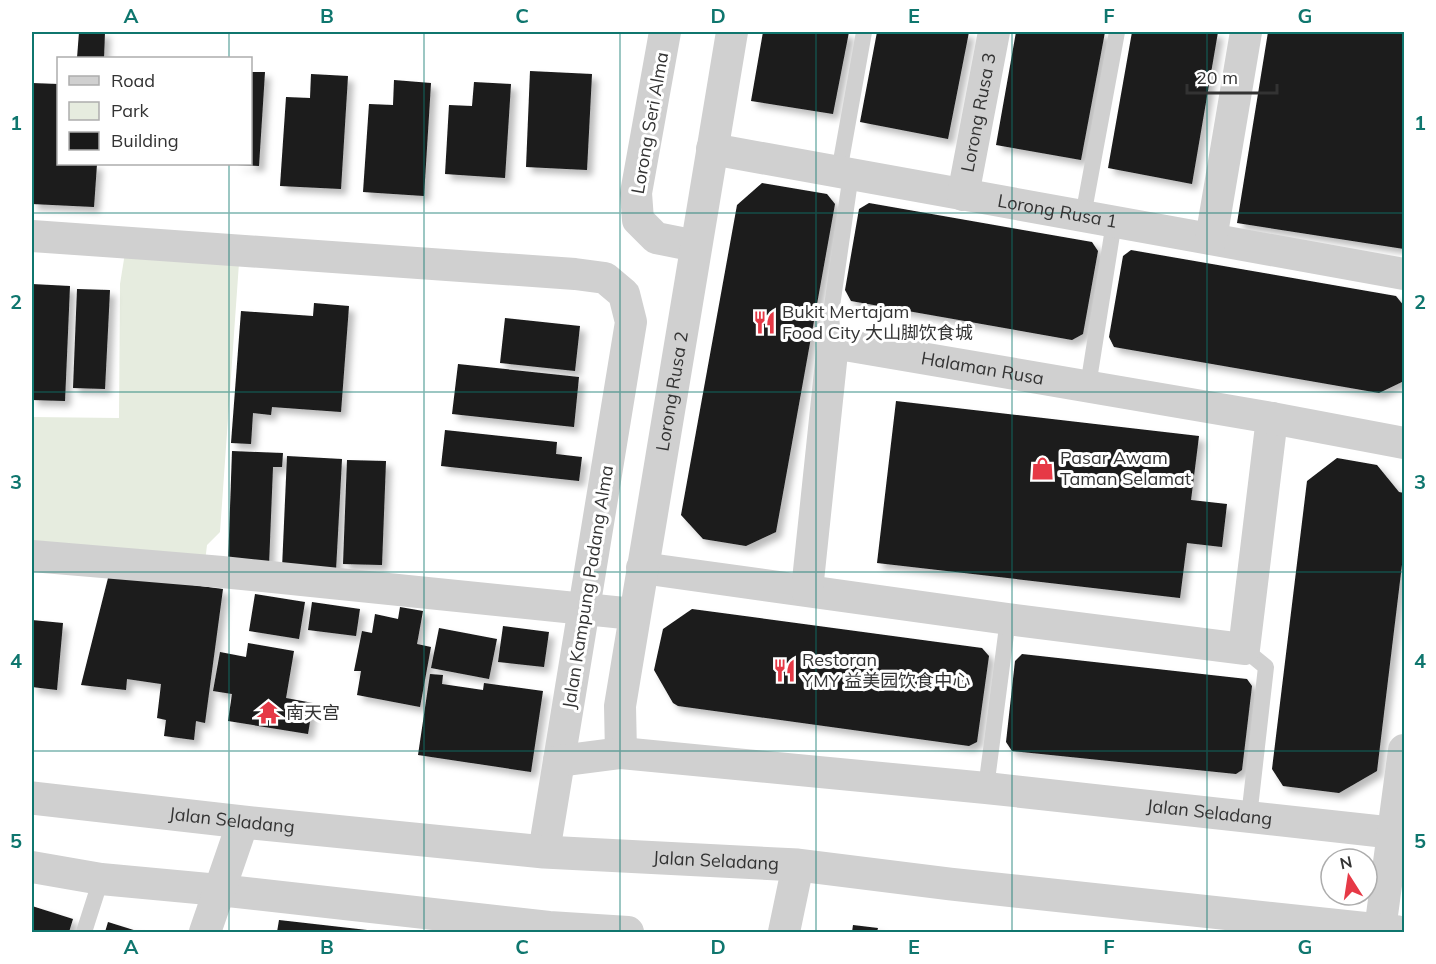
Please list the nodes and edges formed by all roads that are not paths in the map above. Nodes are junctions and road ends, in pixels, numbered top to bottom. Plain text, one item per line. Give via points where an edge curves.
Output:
1 (665, 32) edge
2 (732, 32) edge
3 (864, 32) edge
4 (994, 32) edge
5 (1117, 32) edge
6 (1246, 32) edge
7 (711, 149) junction
8 (845, 173) junction
9 (963, 195) junction
10 (1083, 216) junction
11 (1114, 222) junction
12 (32, 236) edge
13 (1210, 239) junction
14 (696, 246) junction
15 (1404, 274) edge
16 (631, 322) junction
17 (681, 329) junction
18 (833, 343) junction
19 (1088, 386) junction
20 (1272, 418) junction
21 (1404, 443) edge
22 (32, 556) edge
23 (642, 568) junction
24 (807, 591) junction
25 (584, 609) junction
26 (634, 614) junction
27 (1008, 619) junction
28 (1244, 649) junction
29 (1404, 750) edge
30 (621, 753) junction
31 (559, 761) junction
32 (986, 788) junction
33 (32, 798) edge
34 (1249, 817) junction
35 (243, 822) junction
36 (1399, 834) edge
37 (544, 852) junction
38 (798, 865) junction
39 (32, 867) edge
40 (101, 879) junction
41 (219, 890) junction
42 (549, 930) edge
43 (1389, 931) edge
44 (84, 933) edge
45 (205, 933) edge
46 (628, 933) edge
47 (784, 933) edge

1 - 14 street, Lorong Seri Alma via 636,193 638,220 656,238
2 - 7 street, Lorong Rusa 2
3 - 8 lane
4 - 9 street, Lorong Rusa 3
5 - 10 lane
6 - 13 street
7 - 8 street, Lorong Rusa 1
7 - 14 street, Lorong Rusa 2
8 - 9 street, Lorong Rusa 1
8 - 18 lane via 831,313
9 - 10 street, Lorong Rusa 1
10 - 11 street, Lorong Rusa 1
11 - 13 street, Lorong Rusa 1
11 - 19 lane
12 - 16 street via 605,278 624,294
13 - 15 street, Lorong Rusa 1
14 - 17 street, Lorong Rusa 2
16 - 17 street
16 - 25 street, Jalan Kampung Padang Alma
17 - 23 street, Lorong Rusa 2
18 - 19 street, Halaman Rusa
18 - 24 street
19 - 20 street, Halaman Rusa
20 - 21 street, Halaman Rusa
20 - 28 street
22 - 25 street
23 - 24 street
23 - 26 street, Lorong Rusa 2
24 - 27 street
25 - 26 street
25 - 31 street, Jalan Kampung Padang Alma
26 - 30 street, Lorong Rusa 2 via 620,706
27 - 28 street
27 - 32 lane
28 - 34 lane via 1266,667
29 - 36 street
30 - 31 street, Jalan Seladang
30 - 32 street, Jalan Seladang
31 - 37 street, Jalan Kampung Padang Alma
32 - 34 street, Jalan Seladang
33 - 35 street, Jalan Seladang
34 - 36 street, Jalan Seladang
35 - 37 street, Jalan Seladang
35 - 41 street
36 - 43 street
37 - 38 street, Jalan Seladang
38 - 43 street, Jalan Seladang
38 - 47 street
39 - 40 street
40 - 41 street
40 - 44 lane
41 - 42 street
41 - 45 street
42 - 46 street

